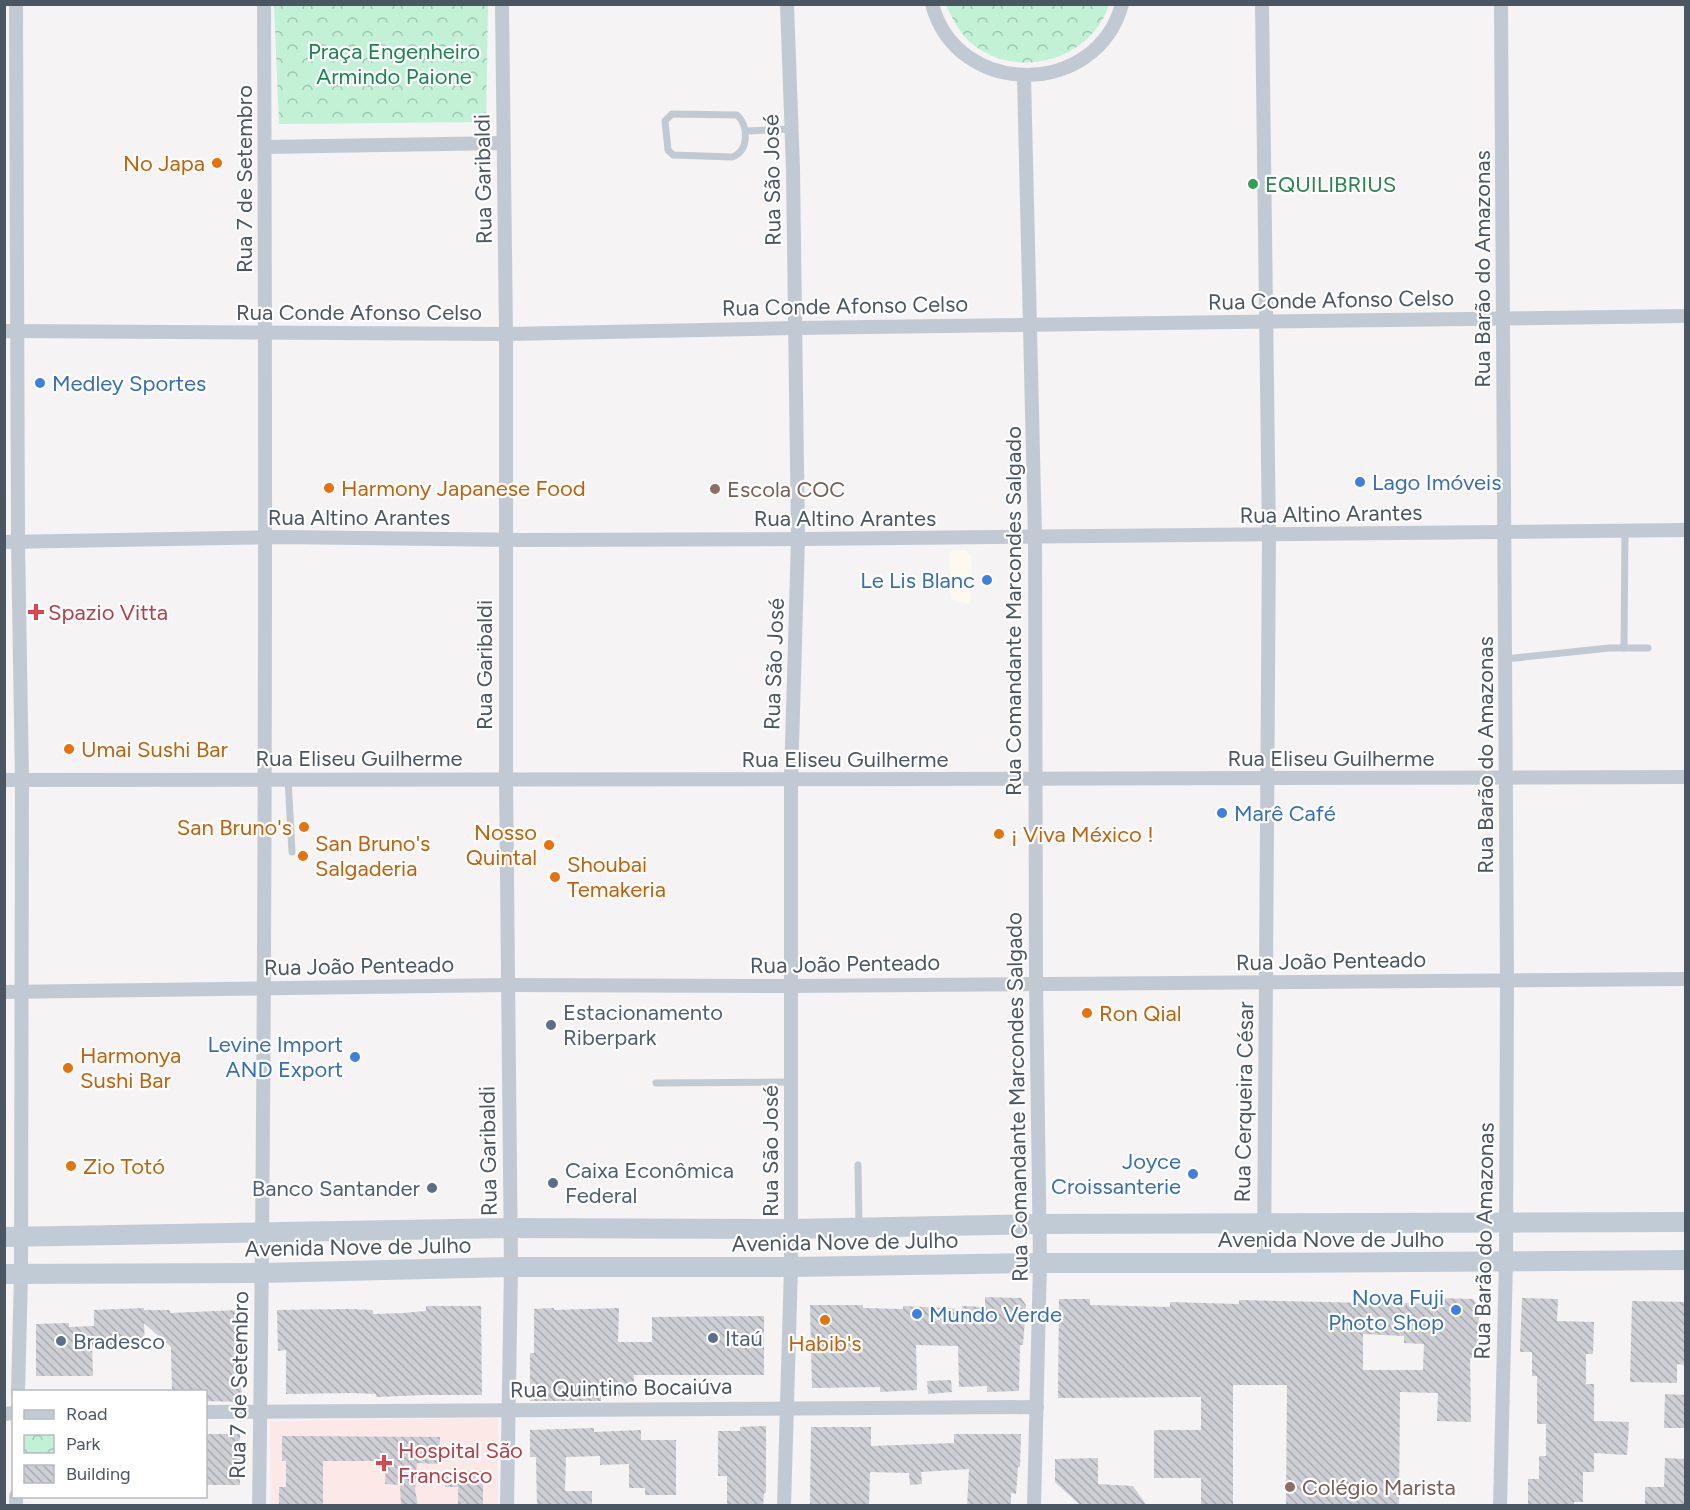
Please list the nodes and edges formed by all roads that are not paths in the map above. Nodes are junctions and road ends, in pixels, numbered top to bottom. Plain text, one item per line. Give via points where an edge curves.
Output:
1 (16, 4) edge
2 (264, 4) edge
3 (502, 4) edge
4 (787, 4) edge
5 (932, 4) edge
6 (1122, 4) edge
7 (1262, 4) edge
8 (1502, 4) edge
9 (1024, 76) junction
10 (792, 129) junction
11 (746, 131) junction
12 (503, 143) junction
13 (265, 147) junction
14 (1686, 316) edge
15 (1503, 319) junction
16 (1266, 322) junction
17 (1031, 325) junction
18 (795, 328) junction
19 (11, 331) edge
20 (266, 332) junction
21 (506, 334) junction
22 (1686, 530) edge
23 (1625, 531) junction
24 (1505, 533) junction
25 (1269, 536) junction
26 (265, 537) junction
27 (1035, 537) junction
28 (505, 539) junction
29 (798, 539) junction
30 (11, 542) edge
31 (1624, 648) junction
32 (1648, 648) dead end
33 (1506, 659) junction
34 (1686, 777) edge
35 (1507, 778) junction
36 (264, 779) junction
37 (288, 779) junction
38 (506, 779) junction
39 (1268, 779) junction
40 (4, 780) edge
41 (22, 780) junction
42 (791, 780) junction
43 (1035, 780) junction
44 (292, 852) dead end
45 (1507, 979) junction
46 (1686, 979) edge
47 (1036, 983) junction
48 (1266, 983) junction
49 (507, 985) junction
50 (790, 987) junction
51 (264, 988) junction
52 (4, 992) edge
53 (21, 992) junction
54 (790, 1082) junction
55 (656, 1083) dead end
56 (858, 1166) dead end
57 (1506, 1222) junction
58 (1686, 1222) edge
59 (1040, 1224) junction
60 (1264, 1224) junction
61 (510, 1228) junction
62 (859, 1228) junction
63 (791, 1229) junction
64 (262, 1232) junction
65 (12, 1236) edge
66 (1686, 1260) edge
67 (1506, 1261) junction
68 (1040, 1263) junction
69 (1264, 1263) junction
70 (511, 1267) junction
71 (791, 1267) junction
72 (262, 1273) junction
73 (13, 1274) edge
74 (18, 1390) edge
75 (787, 1407) junction
76 (1037, 1407) junction
77 (510, 1411) junction
78 (207, 1412) edge
79 (259, 1412) junction
80 (259, 1506) edge
81 (507, 1506) edge
82 (784, 1506) edge
83 (1034, 1506) edge
84 (1500, 1506) edge

1 - 19 street
2 - 13 street, Rua 7 de Setembro
3 - 12 street, Rua Garibaldi
4 - 10 street, Rua São José
5 - 9 street via 950,40 971,59 997,72
6 - 9 street via 1119,17 1103,42 1081,61 1054,73
7 - 16 street, Rua Cerqueira César
8 - 15 street, Rua Barão do Amazonas
9 - 17 street, Rua Comandante Marcondes Salgado
10 - 11 lane
10 - 18 street, Rua São José
11 - 11 lane via 741,119 732,114 672,114 665,121 668,150 673,155 732,157 742,151
12 - 13 street
12 - 21 street, Rua Garibaldi
13 - 20 street, Rua 7 de Setembro
14 - 15 street, Rua Conde Afonso Celso
15 - 16 street, Rua Conde Afonso Celso
15 - 24 street, Rua Barão do Amazonas
16 - 17 street, Rua Conde Afonso Celso
16 - 25 street, Rua Cerqueira César
17 - 18 street, Rua Conde Afonso Celso
17 - 27 street, Rua Comandante Marcondes Salgado
18 - 21 street, Rua Conde Afonso Celso
18 - 29 street, Rua São José
19 - 20 street, Rua Conde Afonso Celso
19 - 30 street
20 - 21 street, Rua Conde Afonso Celso
20 - 26 street, Rua 7 de Setembro
21 - 28 street, Rua Garibaldi
22 - 23 street, Rua Altino Arantes
23 - 24 street, Rua Altino Arantes
23 - 31 lane
24 - 25 street, Rua Altino Arantes
24 - 33 street, Rua Barão do Amazonas
25 - 27 street, Rua Altino Arantes
25 - 39 street, Rua Cerqueira César
26 - 28 street, Rua Altino Arantes
26 - 30 street, Rua Altino Arantes
26 - 36 street, Rua 7 de Setembro
27 - 29 street, Rua Altino Arantes
27 - 43 street, Rua Comandante Marcondes Salgado
28 - 29 street, Rua Altino Arantes
28 - 38 street, Rua Garibaldi
29 - 42 street, Rua São José
30 - 41 street
31 - 32 lane
31 - 33 lane
33 - 35 street, Rua Barão do Amazonas
34 - 35 street, Rua Eliseu Guilherme
35 - 39 street, Rua Eliseu Guilherme
35 - 45 street, Rua Barão do Amazonas
36 - 37 street, Rua Eliseu Guilherme
36 - 41 street, Rua Eliseu Guilherme
36 - 51 street, Rua 7 de Setembro
37 - 38 street, Rua Eliseu Guilherme
37 - 44 lane
38 - 42 street, Rua Eliseu Guilherme
38 - 49 street, Rua Garibaldi
39 - 43 street, Rua Eliseu Guilherme
39 - 48 street, Rua Cerqueira César
40 - 41 street, Rua Eliseu Guilherme
41 - 53 street
42 - 43 street, Rua Eliseu Guilherme
42 - 50 street, Rua São José
43 - 47 street, Rua Comandante Marcondes Salgado
45 - 46 street, Rua João Penteado
45 - 48 street, Rua João Penteado
45 - 57 street, Rua Barão do Amazonas
47 - 48 street, Rua João Penteado
47 - 50 street, Rua João Penteado
47 - 59 street, Rua Comandante Marcondes Salgado
48 - 60 street, Rua Cerqueira César
49 - 50 street, Rua João Penteado
49 - 51 street, Rua João Penteado
49 - 61 street, Rua Garibaldi
50 - 54 street, Rua São José
51 - 53 street, Rua João Penteado
51 - 64 street, Rua 7 de Setembro
52 - 53 street, Rua João Penteado
53 - 65 street
54 - 55 lane
54 - 63 street, Rua São José
56 - 62 lane
57 - 58 main road, Avenida Nove de Julho
57 - 60 main road, Avenida Nove de Julho
57 - 67 street, Rua Barão do Amazonas
59 - 60 main road, Avenida Nove de Julho
59 - 62 main road, Avenida Nove de Julho
59 - 68 street, Rua Comandante Marcondes Salgado
60 - 69 street, Rua Cerqueira César
61 - 63 main road, Avenida Nove de Julho
61 - 64 main road, Avenida Nove de Julho
61 - 70 street, Rua Garibaldi
62 - 63 main road, Avenida Nove de Julho
63 - 71 street, Rua São José
64 - 65 main road, Avenida Nove de Julho
64 - 72 street, Rua 7 de Setembro
65 - 73 street
66 - 67 main road, Avenida Nove de Julho
67 - 69 main road, Avenida Nove de Julho
67 - 84 street, Rua Barão do Amazonas
68 - 69 main road, Avenida Nove de Julho
68 - 71 main road, Avenida Nove de Julho
68 - 76 street, Rua Comandante Marcondes Salgado
70 - 71 main road, Avenida Nove de Julho
70 - 72 main road, Avenida Nove de Julho
70 - 77 street, Rua Garibaldi
71 - 75 street, Rua São José
72 - 73 main road, Avenida Nove de Julho
72 - 79 street, Rua 7 de Setembro
73 - 74 street
75 - 76 street, Rua Quintino Bocaiúva
75 - 77 street, Rua Quintino Bocaiúva
75 - 82 street, Rua São José
76 - 83 street, Rua Comandante Marcondes Salgado
77 - 79 street, Rua Quintino Bocaiúva
77 - 81 street, Rua Garibaldi
78 - 79 street, Rua Quintino Bocaiúva
79 - 80 street, Rua 7 de Setembro

